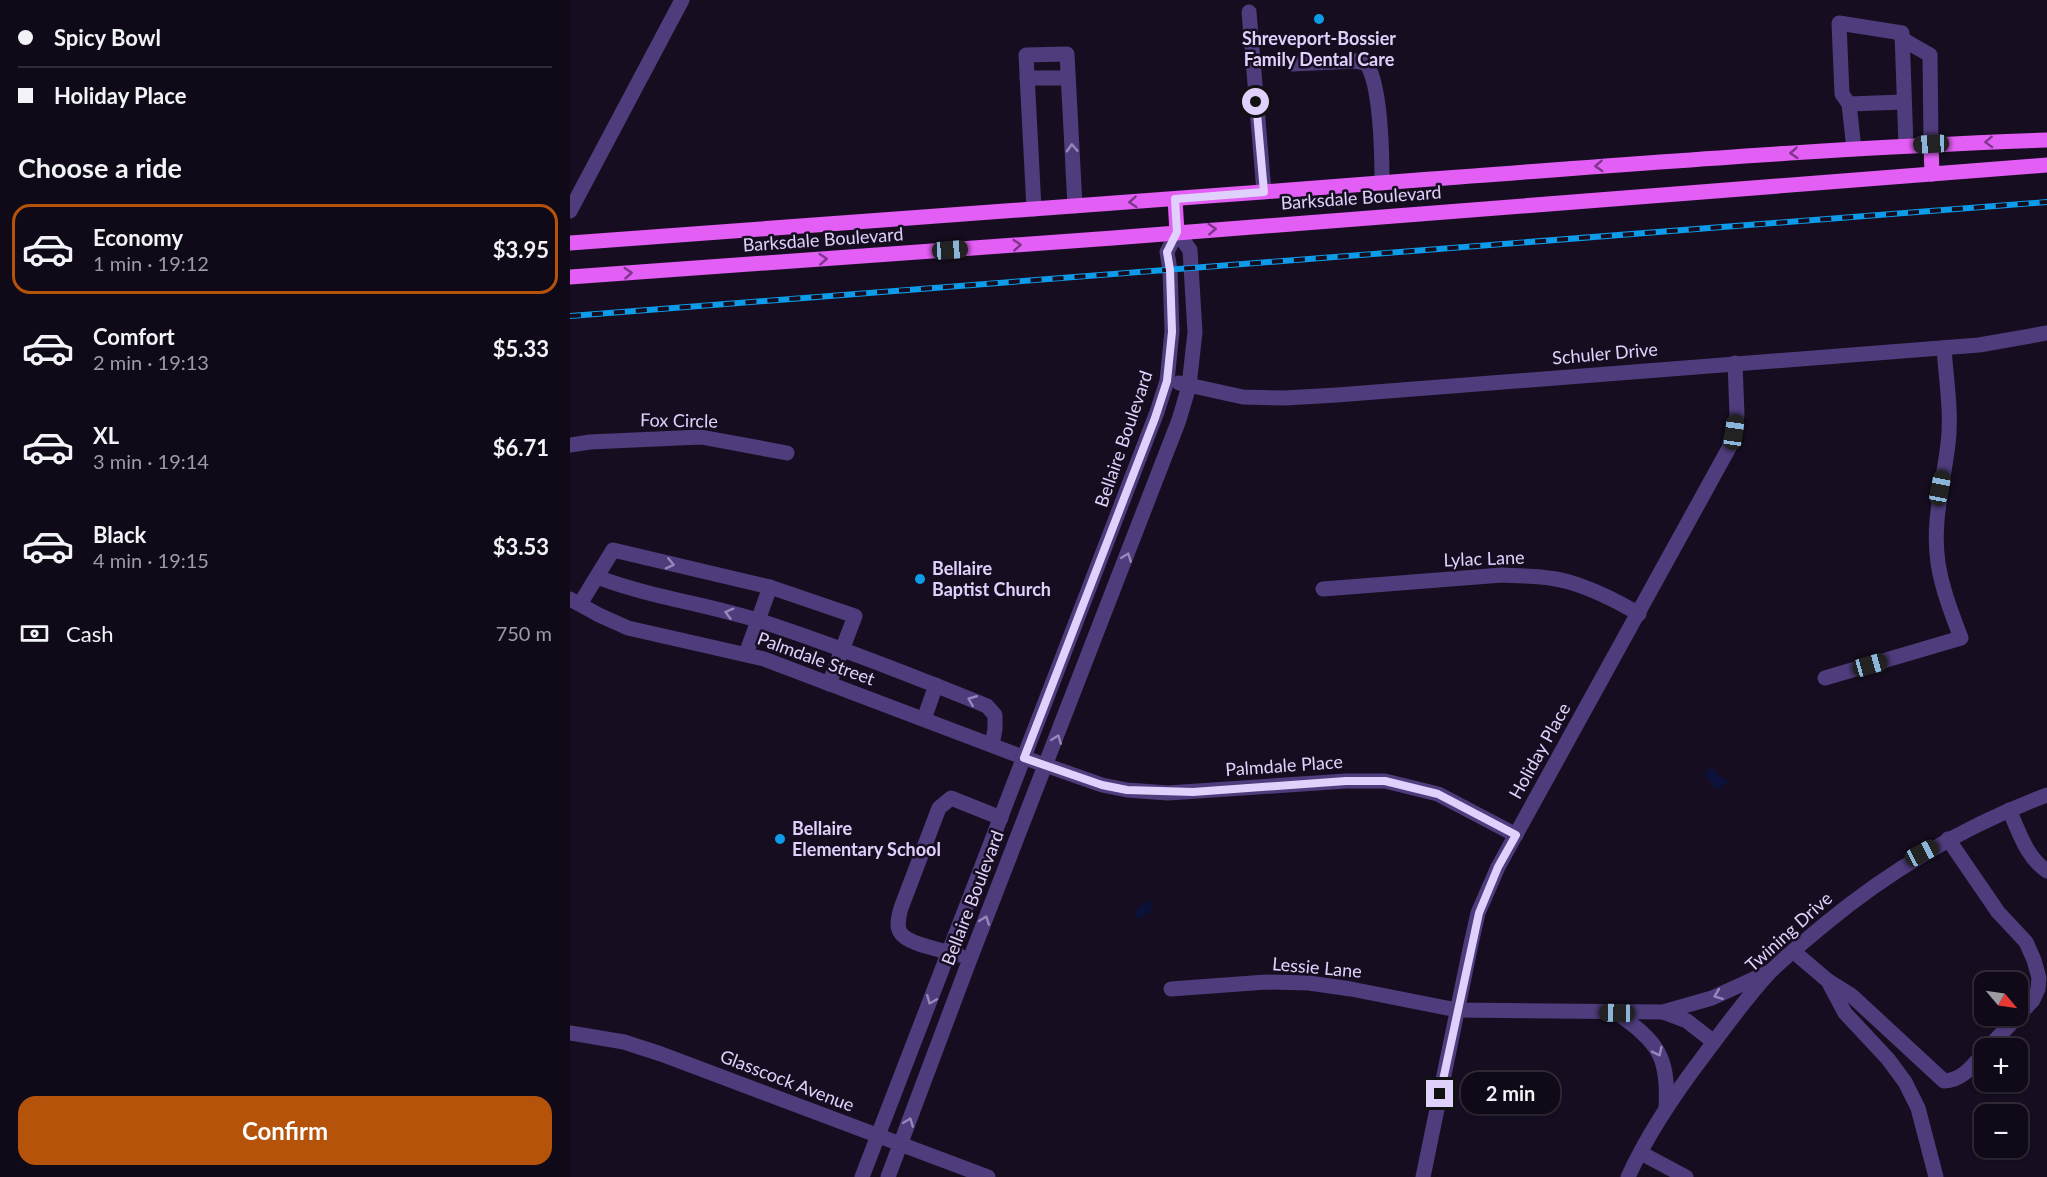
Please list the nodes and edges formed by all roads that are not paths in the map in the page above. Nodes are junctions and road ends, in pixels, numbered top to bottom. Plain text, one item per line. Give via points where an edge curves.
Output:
1 (682, 0) edge
2 (1249, 12) dead end
3 (1902, 39) junction
4 (1292, 64) dead end
5 (1027, 78) junction
6 (1068, 78) junction
7 (1903, 102) junction
8 (1849, 104) junction
9 (2047, 140) edge
10 (1931, 144) junction
11 (1906, 146) junction
12 (1854, 149) junction
13 (2047, 165) edge
14 (1932, 174) junction
15 (1382, 183) junction
16 (1264, 192) junction
17 (1175, 199) junction
18 (1075, 206) junction
19 (1034, 209) junction
20 (570, 211) edge
21 (1177, 232) junction
22 (570, 243) edge
23 (570, 277) edge
24 (2047, 333) edge
25 (1944, 348) junction
26 (1736, 363) junction
27 (1167, 381) junction
28 (1189, 386) junction
29 (570, 445) edge
30 (787, 453) dead end
31 (1127, 492) junction
32 (1148, 501) junction
33 (1097, 569) junction
34 (597, 577) junction
35 (1118, 578) junction
36 (770, 587) junction
37 (1323, 589) dead end
38 (575, 601) edge
39 (1639, 614) junction
40 (758, 621) junction
41 (842, 650) junction
42 (746, 654) junction
43 (1825, 678) dead end
44 (829, 684) junction
45 (936, 685) junction
46 (924, 719) junction
47 (992, 745) junction
48 (1024, 758) junction
49 (1047, 764) junction
50 (2047, 795) edge
51 (2008, 810) junction
52 (1001, 818) junction
53 (1516, 835) junction
54 (1948, 839) junction
55 (2047, 871) edge
56 (1793, 951) junction
57 (950, 952) junction
58 (970, 959) junction
59 (2041, 960) edge
60 (1771, 971) junction
61 (1827, 980) junction
62 (1171, 989) dead end
63 (1457, 1010) junction
64 (1663, 1012) junction
65 (1617, 1013) junction
66 (570, 1033) edge
67 (1997, 1038) edge
68 (1714, 1042) junction
69 (1974, 1064) edge
70 (1666, 1108) junction
71 (877, 1136) junction
72 (901, 1144) junction
73 (1641, 1153) junction
74 (862, 1177) edge
75 (888, 1177) edge
76 (988, 1177) edge
77 (1423, 1177) edge
78 (1628, 1177) edge
79 (1686, 1177) edge
80 (1936, 1177) edge

1 - 20 street
2 - 16 street
3 - 7 street
3 - 8 street via 1902,33 1839,23 1842,94
3 - 10 street via 1930,55
4 - 15 street via 1366,63 1372,72 1378,113
5 - 6 street
5 - 6 street via 1026,55 1067,54
5 - 19 street
18 -> 6 street
7 - 8 street
7 - 11 street
8 - 12 street
9 -> 10 main road, Barksdale Boulevard
10 - 11 main road, Barksdale Boulevard
10 - 14 main road
11 - 12 main road, Barksdale Boulevard
12 -> 15 main road, Barksdale Boulevard
13 - 14 main road, Barksdale Boulevard
21 -> 14 main road, Barksdale Boulevard
15 - 16 main road, Barksdale Boulevard
16 - 17 main road, Barksdale Boulevard
17 -> 18 main road, Barksdale Boulevard
17 - 21 main road
18 - 19 main road, Barksdale Boulevard
19 - 22 main road, Barksdale Boulevard
23 -> 21 main road, Barksdale Boulevard
21 - 27 street, Bellaire Boulevard via 1167,252 1172,332
21 - 28 street, Bellaire Boulevard via 1190,250 1195,332
24 - 25 street, Schuler Drive
25 - 26 street, Schuler Drive
25 - 43 street via 1949,424 1937,504 1936,545 1942,582 1960,638
26 - 28 street, Schuler Drive via 1285,398 1243,397
26 - 39 street, Holiday Place via 1737,415 1729,448
27 - 28 street, Schuler Drive
27 - 31 street, Bellaire Boulevard
28 - 32 street, Bellaire Boulevard
29 - 30 street, Fox Circle via 700,437
31 - 32 street
31 - 33 street, Bellaire Boulevard
35 -> 32 street, Bellaire Boulevard
33 - 35 street
33 - 48 street, Bellaire Boulevard
34 -> 36 street via 613,550
34 - 38 street
40 -> 34 street via 636,591
49 -> 35 street, Bellaire Boulevard
36 - 40 street
36 - 41 street via 855,616
37 - 39 street, Lylac Lane via 1502,575 1531,577 1569,582
38 - 42 street, Palmdale Street via 628,628
39 - 53 street, Holiday Place
40 - 41 street
40 - 42 street
41 - 44 street
41 - 45 street
42 - 44 street, Palmdale Street
44 - 46 street, Palmdale Street
45 - 46 street
47 -> 45 street via 995,715 987,706
46 - 47 street, Palmdale Street
47 - 48 street, Palmdale Street
48 - 49 street, Palmdale Street
48 - 52 street, Bellaire Boulevard
49 - 53 street, Palmdale Place via 1102,785 1168,793 1385,781 1438,794
58 -> 49 street, Bellaire Boulevard
50 - 51 street, Twining Drive
51 - 54 street, Twining Drive
51 - 55 street via 2028,852
52 - 57 street, Bellaire Boulevard
52 - 57 street, Bellaire Boulevard via 951,798 939,807 900,908 900,934 912,942
53 - 63 street, Holiday Place via 1479,913
54 - 56 street, Twining Drive via 1859,896
54 - 59 street via 1998,912
56 - 60 street, Twining Drive
56 - 61 street
57 - 58 street
57 -> 71 street, Bellaire Boulevard
72 -> 58 street, Bellaire Boulevard
59 - 67 street via 2033,1000
60 -> 64 street via 1712,998
60 - 68 street, Twining Drive
61 - 69 street via 1851,995 1944,1081 1953,1081
61 - 80 street via 1845,1013 1905,1082 1918,1108
62 - 63 street, Lessie Lane via 1309,983
63 - 65 street, Lessie Lane
63 - 77 street, Holiday Place
64 - 65 street, Lessie Lane
64 - 68 street via 1687,1022
65 -> 70 street via 1655,1044 1668,1081
66 - 71 street, Glasscock Avenue via 624,1042 661,1054
68 - 70 street, Twining Drive
70 - 73 street, Twining Drive
71 - 72 street, Glasscock Avenue
71 - 74 street, Bellaire Boulevard
72 - 75 street, Bellaire Boulevard
72 - 76 street, Glasscock Avenue
73 - 78 street, Twining Drive
73 - 79 street

